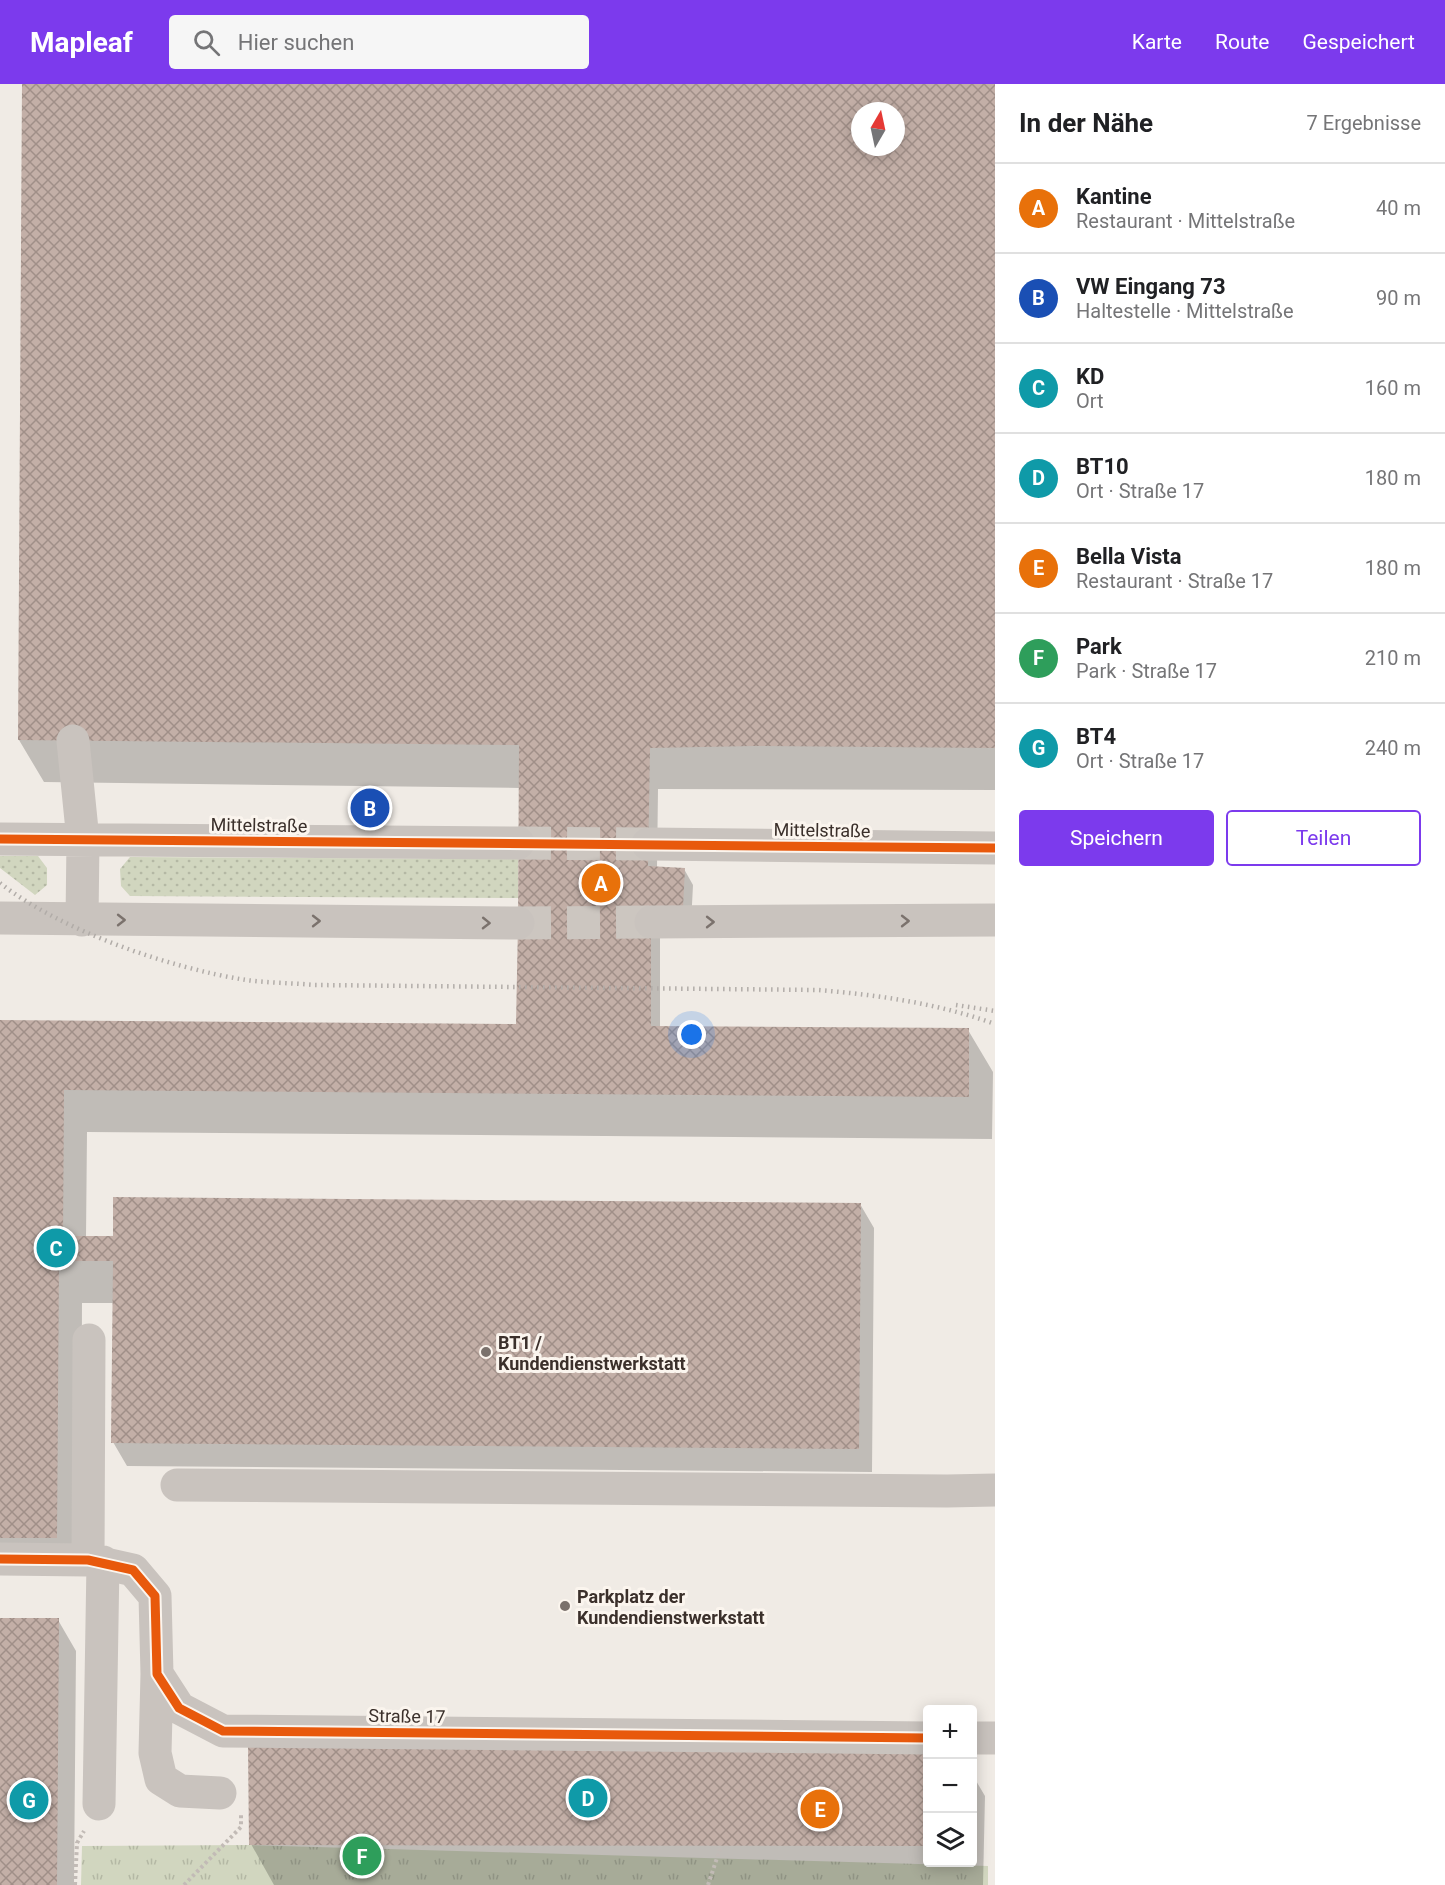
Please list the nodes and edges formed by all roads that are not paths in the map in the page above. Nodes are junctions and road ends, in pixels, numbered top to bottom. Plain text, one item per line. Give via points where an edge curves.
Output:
1 (73, 741) dead end
2 (0, 840) edge
3 (83, 840) junction
4 (518, 843) tunnel mouth
5 (648, 844) tunnel mouth
6 (995, 848) edge
7 (0, 918) edge
8 (82, 920) junction
9 (995, 920) edge
10 (651, 922) tunnel mouth
11 (518, 923) tunnel mouth
12 (89, 1340) dead end
13 (177, 1485) dead end
14 (995, 1490) edge
15 (0, 1559) edge
16 (95, 1561) junction
17 (157, 1674) junction
18 (923, 1738) edge
19 (977, 1738) edge
20 (995, 1738) edge
21 (220, 1793) dead end
22 (99, 1804) road end

1 - 3 street
2 - 3 street, Mittelstraße
3 - 4 street, Mittelstraße
3 - 8 street
5 - 6 street, Mittelstraße
7 - 8 street
8 -> 11 street
10 -> 9 street
12 - 16 street
13 - 14 street
15 - 16 street
16 - 17 street via 133,1570 154,1596
16 - 22 street
17 - 18 street, Straße 17 via 179,1708 223,1731
17 - 21 street via 155,1753 161,1779 180,1791
19 - 20 street

